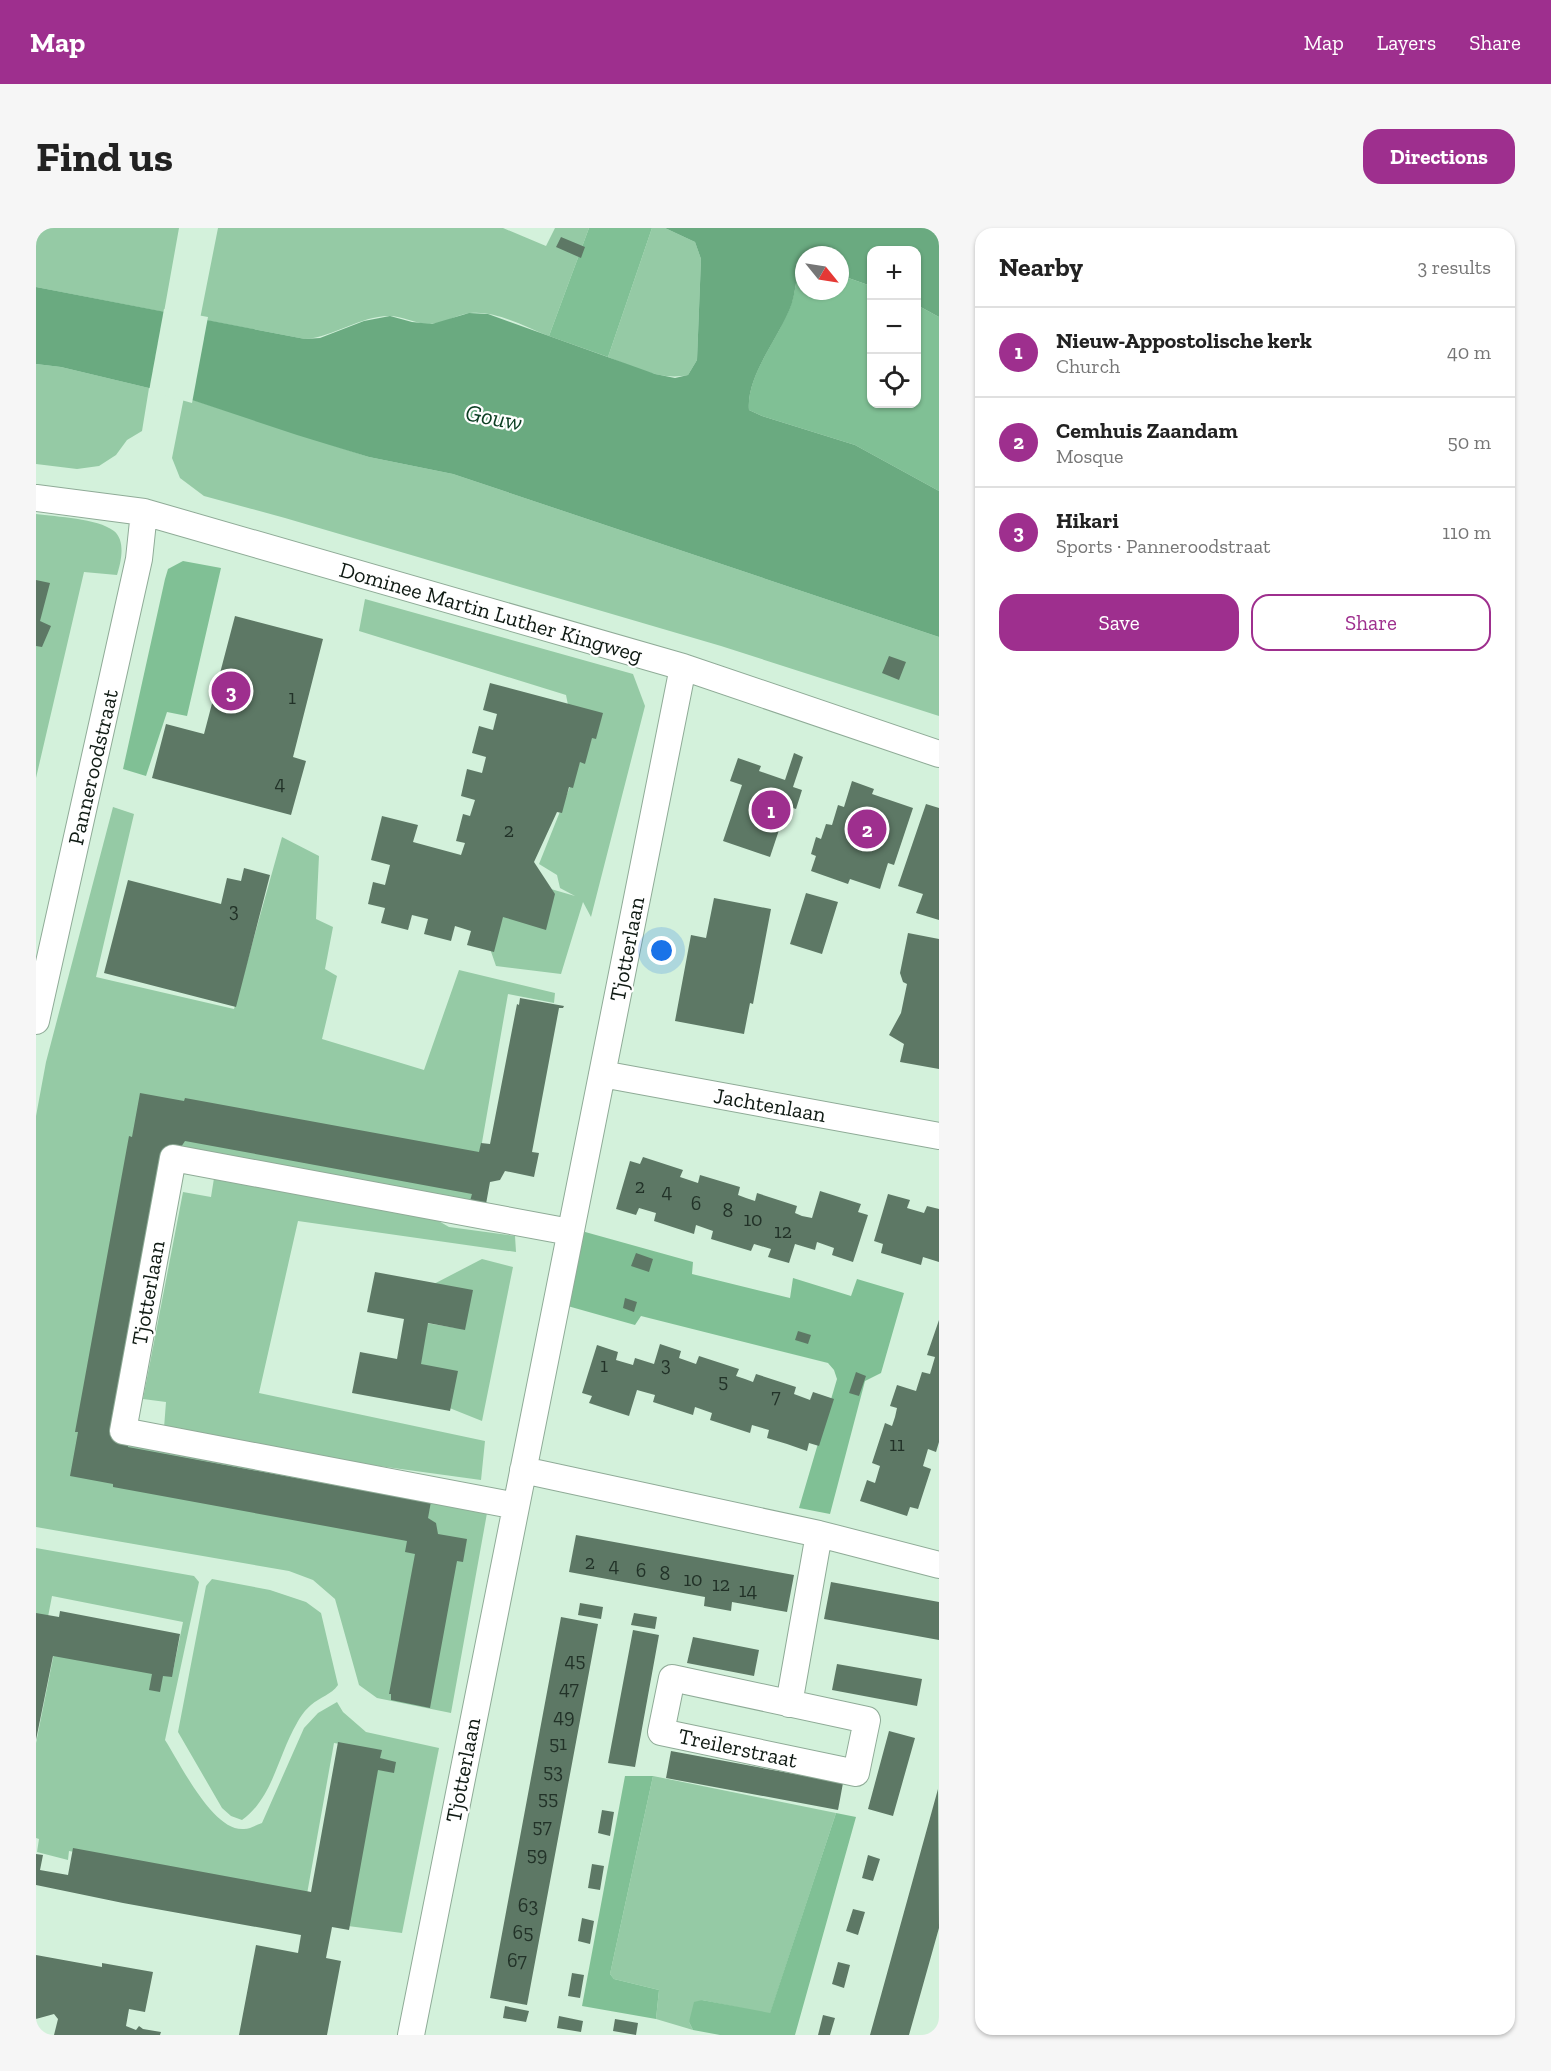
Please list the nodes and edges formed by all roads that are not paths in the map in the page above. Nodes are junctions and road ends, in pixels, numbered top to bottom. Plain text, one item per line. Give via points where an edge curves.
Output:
1 (36, 498) edge
2 (144, 512) junction
3 (683, 667) junction
4 (939, 754) edge
5 (36, 1021) edge
6 (602, 1074) junction
7 (939, 1136) edge
8 (570, 1232) junction
9 (523, 1470) junction
10 (516, 1506) junction
11 (819, 1534) junction
12 (939, 1565) edge
13 (789, 1704) junction
14 (411, 2035) edge

1 - 2 street, Dominee Martin Luther Kingweg
2 - 3 street, Dominee Martin Luther Kingweg
2 - 5 street, Panneroodstraat via 139,559
3 - 4 street, Dominee Martin Luther Kingweg
3 - 6 street, Tjotterlaan
6 - 7 street, Jachtenlaan
6 - 8 street, Tjotterlaan
8 - 9 street, Tjotterlaan
8 - 10 street, Tjotterlaan via 173,1158 123,1431
9 - 10 street, Tjotterlaan
9 - 11 street
10 - 14 street, Tjotterlaan
11 - 12 street
11 - 13 street
13 - 13 street, Treilerstraat via 867,1720 856,1773 661,1732 672,1678

